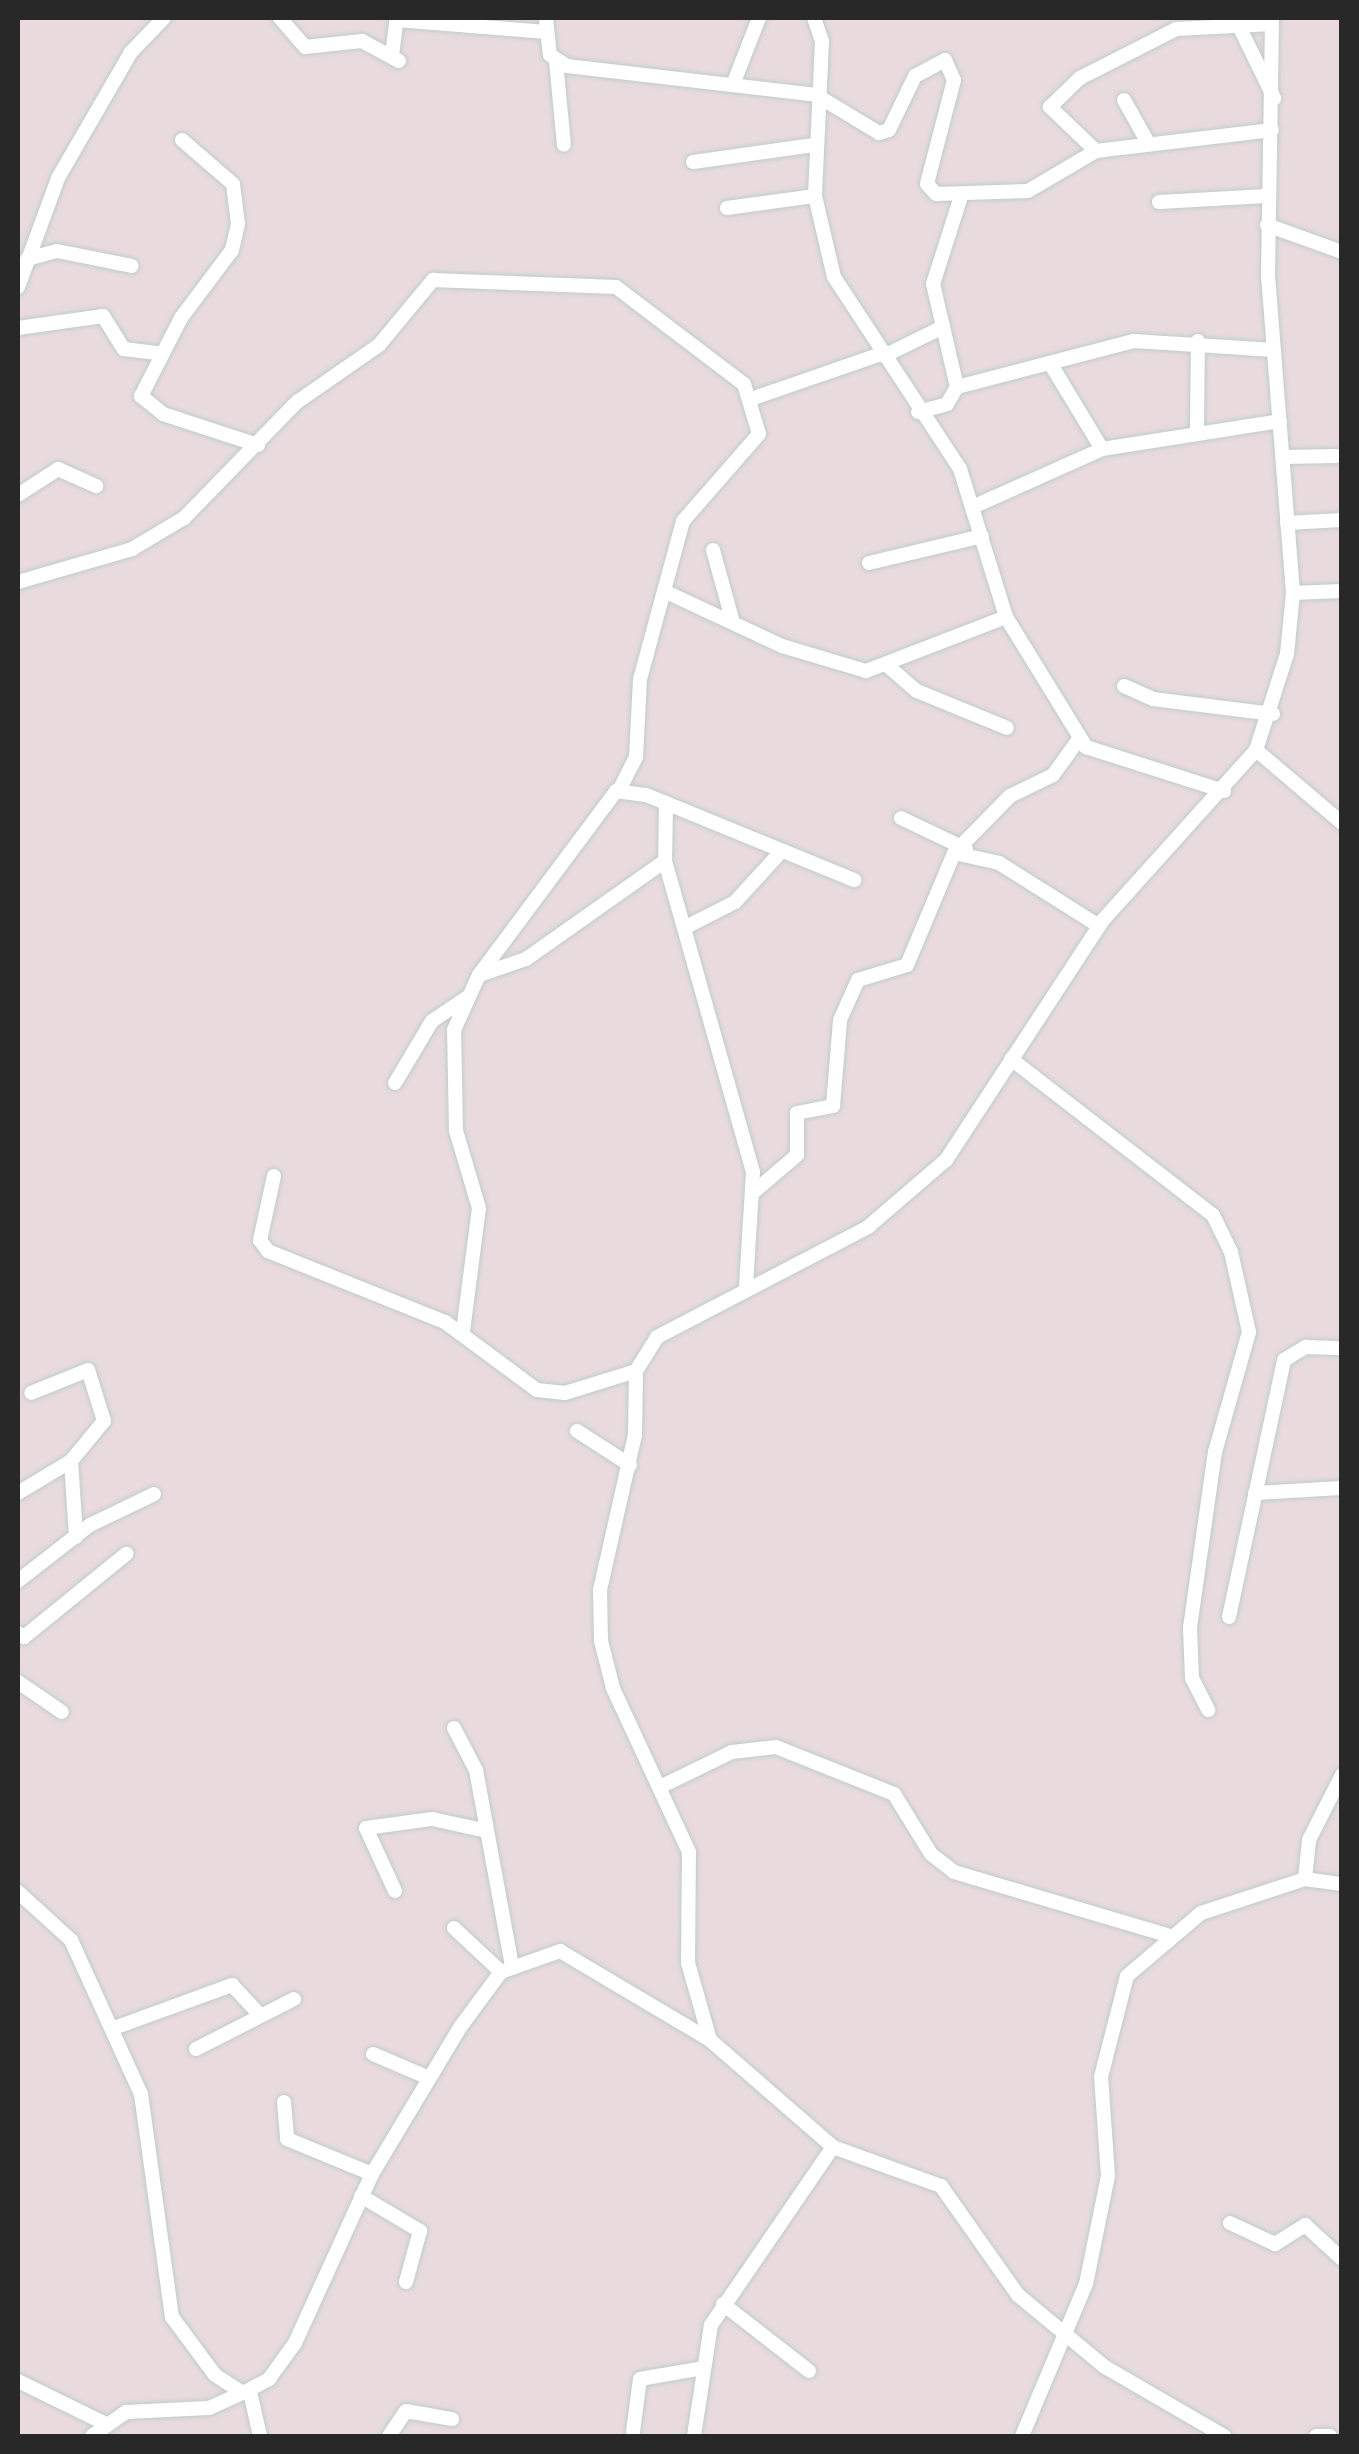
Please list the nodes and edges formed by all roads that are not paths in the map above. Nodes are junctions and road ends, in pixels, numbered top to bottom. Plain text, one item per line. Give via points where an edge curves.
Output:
1 (164, 18) edge
2 (280, 18) edge
3 (759, 18) edge
4 (814, 18) edge
5 (397, 19) edge
6 (1272, 21) edge
7 (1237, 22) junction
8 (546, 25) edge
9 (556, 61) junction
10 (734, 82) junction
11 (816, 95) junction
12 (1275, 98) junction
13 (1124, 100) dead end
14 (1272, 130) junction
15 (182, 140) dead end
16 (1147, 141) junction
17 (564, 144) dead end
18 (814, 145) junction
19 (1096, 150) junction
20 (693, 162) dead end
21 (815, 196) junction
22 (961, 196) junction
23 (1266, 196) junction
24 (1158, 202) dead end
25 (727, 208) dead end
26 (1266, 224) junction
27 (1342, 252) edge
28 (27, 259) junction
29 (132, 266) dead end
30 (18, 287) edge
31 (18, 328) edge
32 (943, 328) junction
33 (1198, 341) junction
34 (1274, 350) junction
35 (162, 354) junction
36 (882, 355) junction
37 (1050, 363) junction
38 (958, 387) junction
39 (751, 399) junction
40 (918, 412) junction
41 (1280, 421) junction
42 (1197, 432) junction
43 (258, 445) junction
44 (1102, 449) junction
45 (1336, 456) dead end
46 (1284, 457) junction
47 (96, 486) dead end
48 (18, 495) edge
49 (978, 505) junction
50 (1342, 520) edge
51 (1287, 523) junction
52 (982, 536) junction
53 (713, 550) dead end
54 (869, 563) dead end
55 (18, 582) edge
56 (664, 591) junction
57 (1342, 591) edge
58 (1293, 592) junction
59 (1006, 617) junction
60 (732, 619) junction
61 (890, 667) junction
62 (1124, 686) dead end
63 (1273, 714) junction
64 (1007, 728) dead end
65 (1079, 739) junction
66 (1256, 750) junction
67 (620, 788) junction
68 (1224, 791) junction
69 (666, 806) junction
70 (901, 818) dead end
71 (1342, 823) edge
72 (964, 847) junction
73 (779, 854) junction
74 (665, 861) junction
75 (854, 880) dead end
76 (1100, 926) junction
77 (684, 928) junction
78 (479, 975) junction
79 (468, 997) junction
80 (1012, 1059) junction
81 (395, 1084) dead end
82 (274, 1176) dead end
83 (754, 1191) junction
84 (746, 1288) junction
85 (462, 1332) junction
86 (1342, 1348) edge
87 (636, 1371) junction
88 (31, 1394) dead end
89 (577, 1431) dead end
90 (71, 1461) junction
91 (630, 1465) junction
92 (1342, 1488) edge
93 (18, 1492) edge
94 (1256, 1493) junction
95 (154, 1494) dead end
96 (76, 1538) junction
97 (126, 1554) dead end
98 (18, 1581) edge
99 (1229, 1617) dead end
100 (18, 1633) edge
101 (18, 1682) edge
102 (1208, 1710) dead end
103 (62, 1712) dead end
104 (454, 1728) dead end
105 (1342, 1774) edge
106 (664, 1785) junction
107 (486, 1831) junction
108 (1305, 1879) junction
109 (1342, 1884) edge
110 (396, 1891) dead end
111 (18, 1892) edge
112 (454, 1928) dead end
113 (1167, 1934) junction
114 (506, 1969) junction
115 (294, 1999) dead end
116 (257, 2012) junction
117 (114, 2028) junction
118 (710, 2040) junction
119 (196, 2049) dead end
120 (373, 2054) dead end
121 (429, 2078) junction
122 (284, 2102) dead end
123 (833, 2147) junction
124 (372, 2174) junction
125 (361, 2196) junction
126 (1230, 2223) dead end
127 (1342, 2259) edge
128 (406, 2282) dead end
129 (723, 2304) junction
130 (1070, 2338) junction
131 (704, 2368) junction
132 (809, 2371) dead end
133 (18, 2381) edge
134 (247, 2393) junction
135 (452, 2419) dead end
136 (106, 2424) junction
137 (632, 2432) dead end
138 (92, 2436) edge
139 (260, 2436) edge
140 (390, 2436) edge
141 (694, 2436) edge
142 (1022, 2436) edge
143 (1224, 2436) edge
144 (1316, 2436) edge
145 (1330, 2436) edge

1 - 28 street via 131,52 58,178
2 - 5 street via 305,47 362,41 395,58
3 - 10 street
4 - 11 street via 822,41
5 - 8 street
6 - 7 street
6 - 12 street
7 - 12 street
7 - 19 street via 1161,33 1056,96 1058,119
8 - 9 street
9 - 10 street
9 - 17 street
10 - 11 street
11 - 18 street
11 - 22 street via 878,133 889,130 914,76 945,60 954,80 927,184
12 - 14 street
13 - 16 street
14 - 16 street
14 - 23 street
15 - 35 street via 234,184 238,224 232,250
16 - 19 street
18 - 20 street
18 - 21 street
19 - 22 street via 1038,188
21 - 25 street
21 - 36 street via 840,292
22 - 32 street via 935,269
23 - 24 street
23 - 26 street
26 - 27 street
26 - 34 street
28 - 29 street via 57,250
28 - 30 street
31 - 35 street via 103,316 124,349
32 - 36 street
32 - 38 street
33 - 34 street
33 - 37 street via 1134,341
33 - 42 street
34 - 41 street
35 - 43 street via 142,390 146,404
36 - 39 street
36 - 40 street
37 - 38 street
37 - 44 street
38 - 40 street via 947,404
39 - 43 street via 722,362 616,287 445,278 425,287 378,345 316,386
39 - 56 street via 758,434 748,455 692,504
40 - 49 street
41 - 42 street
41 - 46 street
42 - 44 street
43 - 55 street via 212,495 132,549
44 - 49 street
45 - 46 street
46 - 51 street
47 - 48 street via 58,469
49 - 52 street
50 - 51 street
51 - 58 street
52 - 54 street
52 - 59 street
53 - 60 street
56 - 60 street
56 - 67 street via 640,679 636,757
57 - 58 street
58 - 63 street
59 - 61 street
59 - 65 street
60 - 61 street via 833,663
61 - 64 street via 917,692
62 - 63 street via 1153,699
63 - 66 street
65 - 68 street via 1118,760
65 - 72 street via 1052,775 1010,796
66 - 68 street
66 - 71 street
67 - 69 street
67 - 78 street
68 - 76 street
69 - 73 street
69 - 74 street
70 - 72 street
72 - 76 street
72 - 83 street via 941,869 907,965 858,980 840,1020 832,1106 797,1113 797,1155
73 - 75 street
73 - 77 street via 735,902
74 - 77 street
74 - 78 street via 526,959
76 - 80 street
77 - 83 street
78 - 79 street
79 - 81 street via 432,1021
79 - 85 street via 452,1039 456,1131 478,1208
80 - 84 street via 966,1136 894,1207
80 - 102 street via 1213,1215 1231,1252 1249,1332 1215,1452 1190,1628 1192,1678
82 - 85 street via 262,1247
83 - 84 street
84 - 87 street via 657,1336
85 - 87 street via 537,1390 565,1393
86 - 94 street via 1306,1346 1284,1360
87 - 91 street
88 - 90 street via 88,1370 104,1421
89 - 91 street
90 - 93 street
90 - 96 street
91 - 106 street via 600,1590 601,1640 613,1688
92 - 94 street
94 - 99 street
95 - 96 street
96 - 98 street
97 - 100 street via 24,1637
101 - 103 street
104 - 107 street via 476,1770
105 - 108 street via 1309,1840
106 - 113 street via 732,1752 776,1747 894,1794 932,1854 954,1872
106 - 118 street via 689,1852 688,1963
107 - 110 street via 432,1819 366,1828
107 - 114 street
108 - 109 street
108 - 113 street via 1218,1906
111 - 117 street via 71,1940
112 - 114 street
113 - 130 street via 1126,1976 1112,2016 1101,2094 1108,2176
114 - 118 street via 535,1954 581,1956 655,2016
114 - 121 street
115 - 116 street
116 - 117 street via 232,1985
116 - 119 street
117 - 134 street via 145,2112 156,2248 172,2317 216,2375
118 - 123 street
120 - 121 street
121 - 124 street
122 - 124 street via 287,2138
123 - 129 street
123 - 130 street via 941,2186 1018,2295
124 - 125 street
125 - 128 street via 420,2231
125 - 134 street via 295,2343
126 - 127 street via 1280,2244 1305,2226
129 - 131 street
129 - 132 street
130 - 142 street via 1040,2377
130 - 143 street
131 - 137 street via 640,2379
131 - 141 street
133 - 136 street
134 - 136 street via 209,2408 126,2412
134 - 139 street
135 - 140 street via 406,2410
136 - 138 street
144 - 145 street

